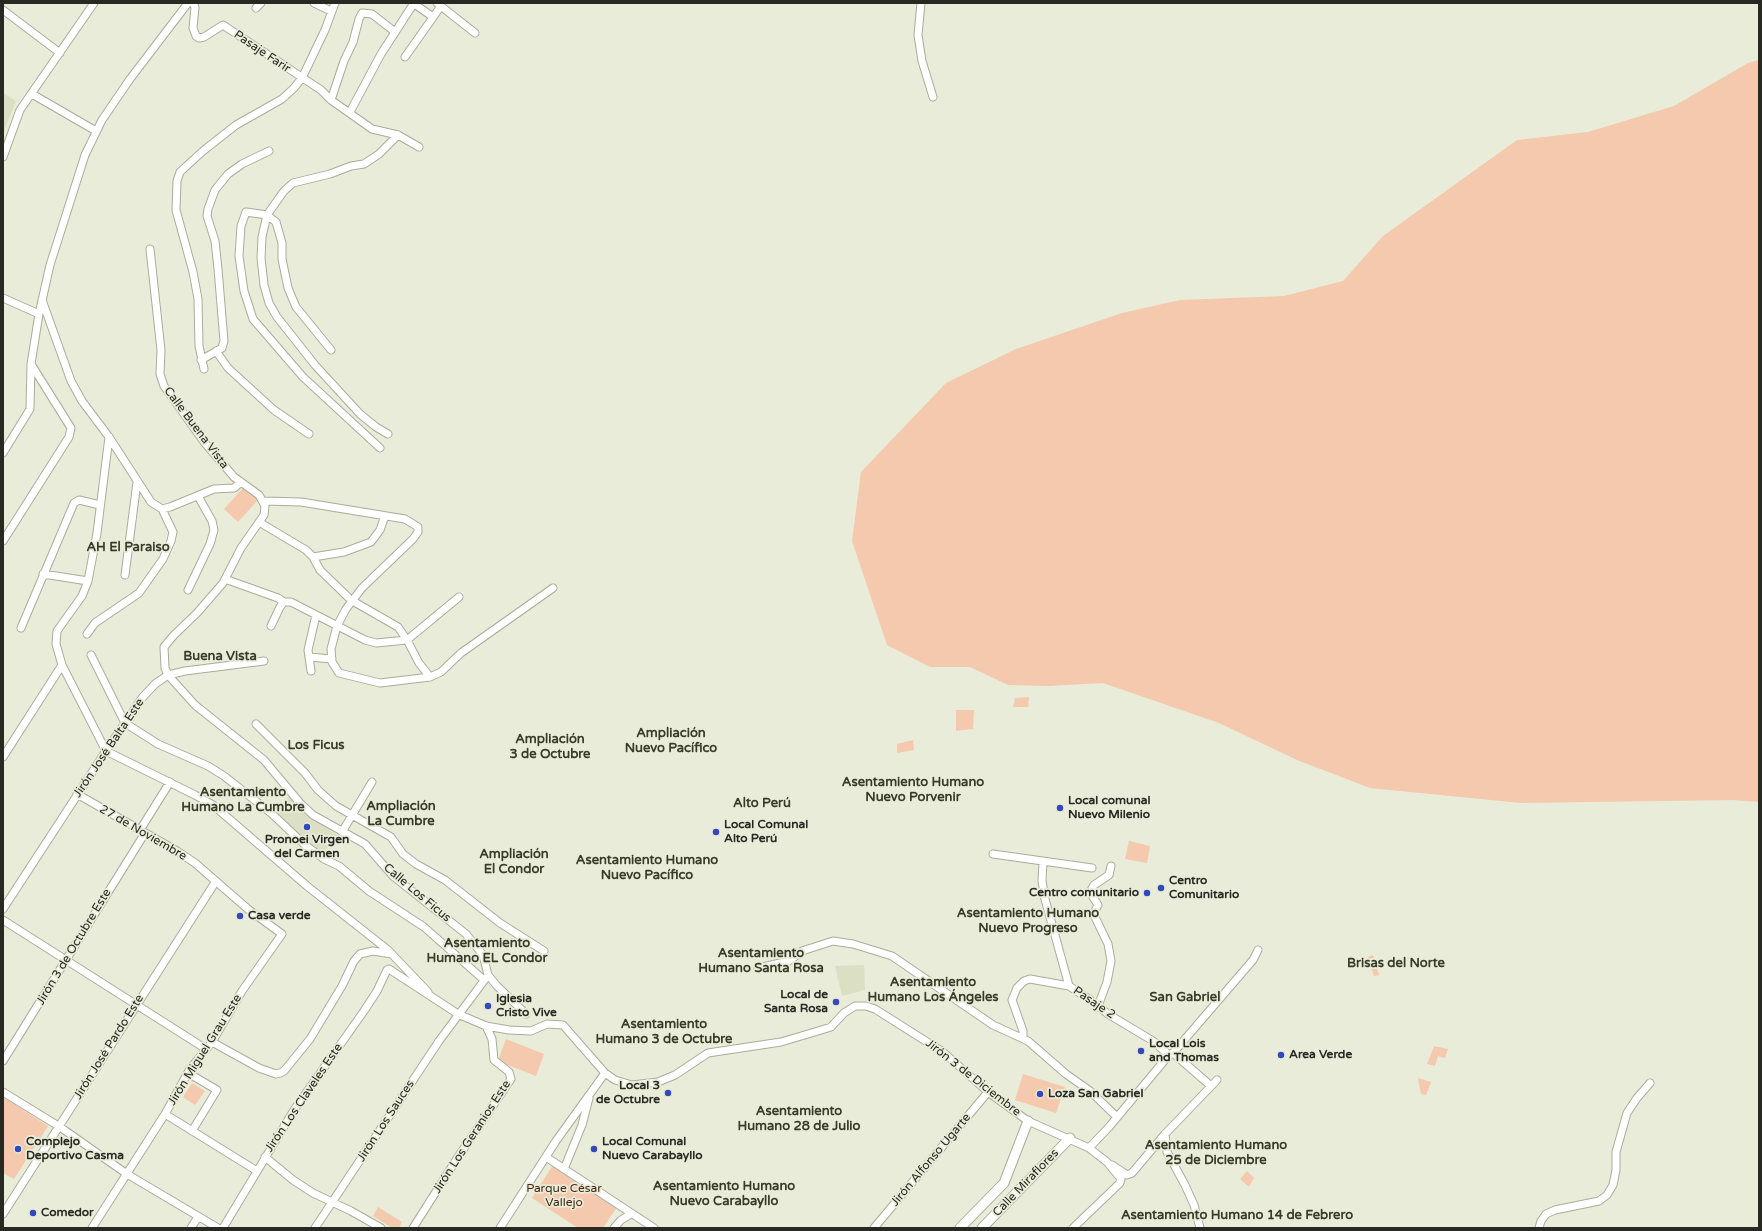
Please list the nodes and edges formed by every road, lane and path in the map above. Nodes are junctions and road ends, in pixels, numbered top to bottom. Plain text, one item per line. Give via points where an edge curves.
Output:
1 (94, 3) edge
2 (188, 3) edge
3 (193, 3) edge
4 (314, 3) edge
5 (335, 3) edge
6 (413, 3) edge
7 (921, 3) edge
8 (443, 5) edge
9 (3, 10) edge
10 (331, 11) junction
11 (433, 17) junction
12 (395, 32) junction
13 (475, 33) dead end
14 (60, 54) junction
15 (405, 57) dead end
16 (302, 78) junction
17 (32, 94) junction
18 (933, 97) dead end
19 (332, 100) junction
20 (350, 112) junction
21 (96, 130) junction
22 (398, 135) junction
23 (419, 147) dead end
24 (269, 151) dead end
25 (3, 157) edge
26 (267, 215) junction
27 (150, 249) dead end
28 (3, 298) edge
29 (42, 300) junction
30 (39, 314) junction
31 (331, 350) dead end
32 (216, 351) junction
33 (201, 360) junction
34 (31, 364) junction
35 (204, 369) dead end
36 (309, 434) dead end
37 (388, 434) dead end
38 (109, 437) junction
39 (380, 448) dead end
40 (3, 453) edge
41 (137, 482) junction
42 (241, 482) junction
43 (198, 496) junction
44 (264, 501) junction
45 (100, 505) junction
46 (162, 508) junction
47 (385, 516) junction
48 (259, 522) junction
49 (3, 541) edge
50 (313, 557) junction
51 (43, 574) junction
52 (125, 575) dead end
53 (225, 579) junction
54 (88, 581) junction
55 (553, 588) dead end
56 (188, 590) dead end
57 (459, 597) dead end
58 (351, 600) junction
59 (284, 602) junction
60 (316, 614) junction
61 (271, 626) dead end
62 (337, 626) junction
63 (21, 628) dead end
64 (87, 634) dead end
65 (407, 640) junction
66 (91, 655) dead end
67 (309, 657) junction
68 (332, 659) junction
69 (264, 661) dead end
70 (62, 665) junction
71 (311, 671) dead end
72 (168, 675) junction
73 (430, 677) junction
74 (125, 723) junction
75 (256, 724) dead end
76 (106, 752) junction
77 (3, 757) edge
78 (170, 782) junction
79 (372, 782) dead end
80 (77, 794) junction
81 (352, 816) junction
82 (143, 831) junction
83 (342, 832) junction
84 (993, 854) dead end
85 (1043, 862) junction
86 (1111, 866) dead end
87 (1092, 868) dead end
88 (216, 881) junction
89 (3, 909) edge
90 (3, 920) edge
91 (282, 934) joint
92 (1258, 950) dead end
93 (544, 951) dead end
94 (392, 954) junction
95 (67, 959) junction
96 (758, 968) dead end
97 (486, 978) junction
98 (1069, 986) junction
99 (434, 998) junction
100 (136, 1005) junction
101 (1098, 1006) junction
102 (458, 1014) junction
103 (526, 1014) dead end
104 (486, 1026) junction
105 (1023, 1038) junction
106 (212, 1042) junction
107 (206, 1049) junction
108 (1171, 1054) junction
109 (3, 1061) edge
110 (188, 1073) junction
111 (605, 1073) junction
112 (1217, 1080) dead end
113 (1650, 1083) dead end
114 (1211, 1086) junction
115 (3, 1092) edge
116 (988, 1092) junction
117 (590, 1094) junction
118 (165, 1114) junction
119 (1117, 1117) junction
120 (1028, 1121) junction
121 (60, 1127) junction
122 (192, 1131) junction
123 (1165, 1134) junction
124 (1070, 1138) junction
125 (1089, 1148) junction
126 (265, 1157) junction
127 (546, 1157) junction
128 (1107, 1162) junction
129 (564, 1169) junction
130 (257, 1171) junction
131 (127, 1174) junction
132 (333, 1203) junction
133 (3, 1214) edge
134 (632, 1214) junction
135 (198, 1217) junction
136 (92, 1228) edge
137 (191, 1228) edge
138 (218, 1228) edge
139 (223, 1228) edge
140 (315, 1228) edge
141 (381, 1228) edge
142 (413, 1228) edge
143 (500, 1228) edge
144 (614, 1228) edge
145 (654, 1228) edge
146 (874, 1228) edge
147 (960, 1228) edge
148 (982, 1228) edge
149 (1073, 1228) edge
150 (1200, 1228) edge
151 (1539, 1228) edge

1 - 14 street
2 - 21 street via 130,79
3 - 16 street, Pasaje Farir via 193,28 196,36 204,37 223,25
4 - 10 street
5 - 10 street
6 - 11 street
6 - 12 street
7 - 18 street via 918,35 922,61
8 - 11 street
8 - 13 street
9 - 14 street
10 - 16 street via 325,30
11 - 15 street
12 - 19 street via 372,14 362,13
12 - 20 street
14 - 17 street
16 - 19 street, Pasaje Farir
16 - 33 street via 289,94 236,126 203,151 180,172 176,181 176,210 198,299
17 - 21 street
17 - 25 street via 20,110
19 - 20 street, Pasaje Farir
20 - 22 street, Pasaje Farir via 372,129
21 - 29 street via 82,164 50,265
22 - 23 street, Pasaje Farir
22 - 26 street via 379,154 364,164 293,183
24 - 32 street via 228,174 215,190 208,209 207,216 215,241 224,341 222,348
26 - 31 street via 276,222 279,230 288,288 296,307
26 - 37 street via 261,258 269,303 315,365 360,414
26 - 39 street via 246,212 242,226 240,256 244,291 253,319 303,378
27 - 42 street, Calle Buena Vista via 161,350 160,369 164,386 204,442
28 - 30 street
29 - 30 street
29 - 38 street via 71,381 82,401
30 - 34 street
32 - 33 street
32 - 36 street via 228,368 274,410
33 - 35 street
34 - 40 street via 28,416
34 - 49 street via 71,428 68,437
38 - 41 street
38 - 45 street
41 - 46 street via 151,502
41 - 52 street
42 - 43 street via 234,488 214,489
42 - 44 street, Calle Buena Vista
43 - 46 street
43 - 56 street via 212,520 214,530
44 - 47 street via 301,502
44 - 48 street via 264,515
45 - 51 street via 76,500
45 - 54 street
46 - 64 street via 173,532 163,559 139,593 95,623
47 - 50 street via 380,530 371,542 344,552
47 - 58 street via 405,519 418,527 418,532
48 - 50 street via 306,550
48 - 53 street via 240,548
50 - 58 street via 320,570
51 - 54 street
51 - 63 street
53 - 59 street
53 - 72 street via 164,647
54 - 70 street via 82,596 58,631 56,644
55 - 73 street via 467,649 441,672
57 - 65 street
58 - 62 street
58 - 65 street via 398,626
59 - 60 street via 291,602
59 - 61 street
60 - 62 street
60 - 67 street via 309,641
62 - 65 street via 376,643
62 - 68 street via 331,650
65 - 73 street
66 - 74 street
67 - 68 street
67 - 71 street
68 - 73 street via 340,673 380,683
69 - 72 street, Jirón José Balta Este
70 - 76 street
70 - 77 street
72 - 74 street, Jirón José Balta Este via 142,698
72 - 83 street, Calle Los Ficus via 206,714 264,760 313,815
74 - 76 street, Jirón José Balta Este
74 - 97 street via 158,744 208,766 224,776 271,813 305,845 339,866 369,891 424,926
75 - 81 street via 305,773 318,790
76 - 78 street
76 - 80 street, Jirón José Balta Este
78 - 82 street, Jirón 3 de Octubre Este
78 - 94 street via 213,805 307,886
79 - 81 street
80 - 82 street, 27 de Noviembre
80 - 89 street, Jirón José Balta Este
81 - 83 street
81 - 93 street via 391,837 404,854 416,864 445,880 500,923
82 - 88 street, 27 de Noviembre via 177,851
82 - 95 street, Jirón 3 de Octubre Este
83 - 97 street, Calle Los Ficus via 365,844 393,876 466,934 483,954
84 - 85 street
85 - 87 street
85 - 98 street via 1042,882 1045,899
86 - 101 street via 1109,876 1094,885 1090,892 1098,905 1094,917 1108,944 1111,961
88 - 91 street, 27 de Noviembre
88 - 100 street, Jirón José Pardo Este
90 - 95 street
91 - 106 street, Jirón Miguel Grau Este via 242,991
92 - 108 street via 1253,960
94 - 99 street
94 - 106 street via 373,951 360,954 310,1039 280,1073 259,1068
95 - 100 street
95 - 109 street, Jirón 3 de Octubre Este
96 - 105 street via 789,961 802,951 833,941 853,944 892,956 993,1025
97 - 102 street, Jirón Los Sauces
97 - 103 street, Calle Los Ficus
98 - 101 street, Pasaje 2
98 - 105 street, Pasaje 2 via 1030,980 1024,981 1017,988 1012,1000
99 - 102 street
99 - 126 street, Jirón Los Claveles Este via 398,974 386,970 372,1001 294,1110
100 - 107 street
100 - 121 street, Jirón José Pardo Este
101 - 108 street, Pasaje 2
102 - 104 street
102 - 132 street, Jirón Los Sauces
104 - 111 street via 531,1031 547,1024 563,1025
104 - 142 street, Jirón Los Geranios Este via 494,1046 494,1060 509,1072 511,1079
105 - 119 street via 1090,1091
106 - 107 street, Jirón Miguel Grau Este
107 - 110 street, Jirón Miguel Grau Este
108 - 114 street, Pasaje 2
108 - 119 street
110 - 118 street, Jirón Miguel Grau Este
110 - 122 street via 217,1090
111 - 116 street, Jirón 3 de Diciembre via 615,1080 632,1085 658,1082 675,1075 708,1053 781,1042 831,1027 850,1009 861,1005 883,1014 943,1052
111 - 117 street
112 - 114 street
113 - 151 street via 1627,1113 1616,1152 1613,1185 1607,1196 1546,1214
114 - 123 street
115 - 121 street
116 - 120 street, Jirón 3 de Diciembre
116 - 146 street, Jirón Alfonso Ugarte
117 - 127 street
117 - 129 street via 582,1125
118 - 122 street
118 - 131 street, Jirón Miguel Grau Este
119 - 125 street
120 - 124 street, Jirón 3 de Diciembre
120 - 147 street, Calle Miraflores via 1004,1183
121 - 131 street
121 - 133 street, Jirón José Pardo Este
122 - 130 street
123 - 128 street via 1129,1175
123 - 150 street via 1167,1152 1185,1184
124 - 125 street, Jirón 3 de Diciembre
124 - 148 street, Calle Miraflores
125 - 128 street, Jirón 3 de Diciembre
126 - 130 street, Jirón Los Claveles Este
126 - 132 street via 293,1180 323,1200
127 - 129 street
127 - 143 street
128 - 149 street, Jirón 3 de Diciembre via 1121,1180 1118,1186
129 - 134 street
130 - 139 street, Jirón Los Claveles Este
131 - 135 street
131 - 136 street, Jirón Miguel Grau Este
132 - 140 street, Jirón Los Sauces
132 - 141 street
134 - 144 street via 621,1220
134 - 145 street
135 - 137 street
135 - 138 street

